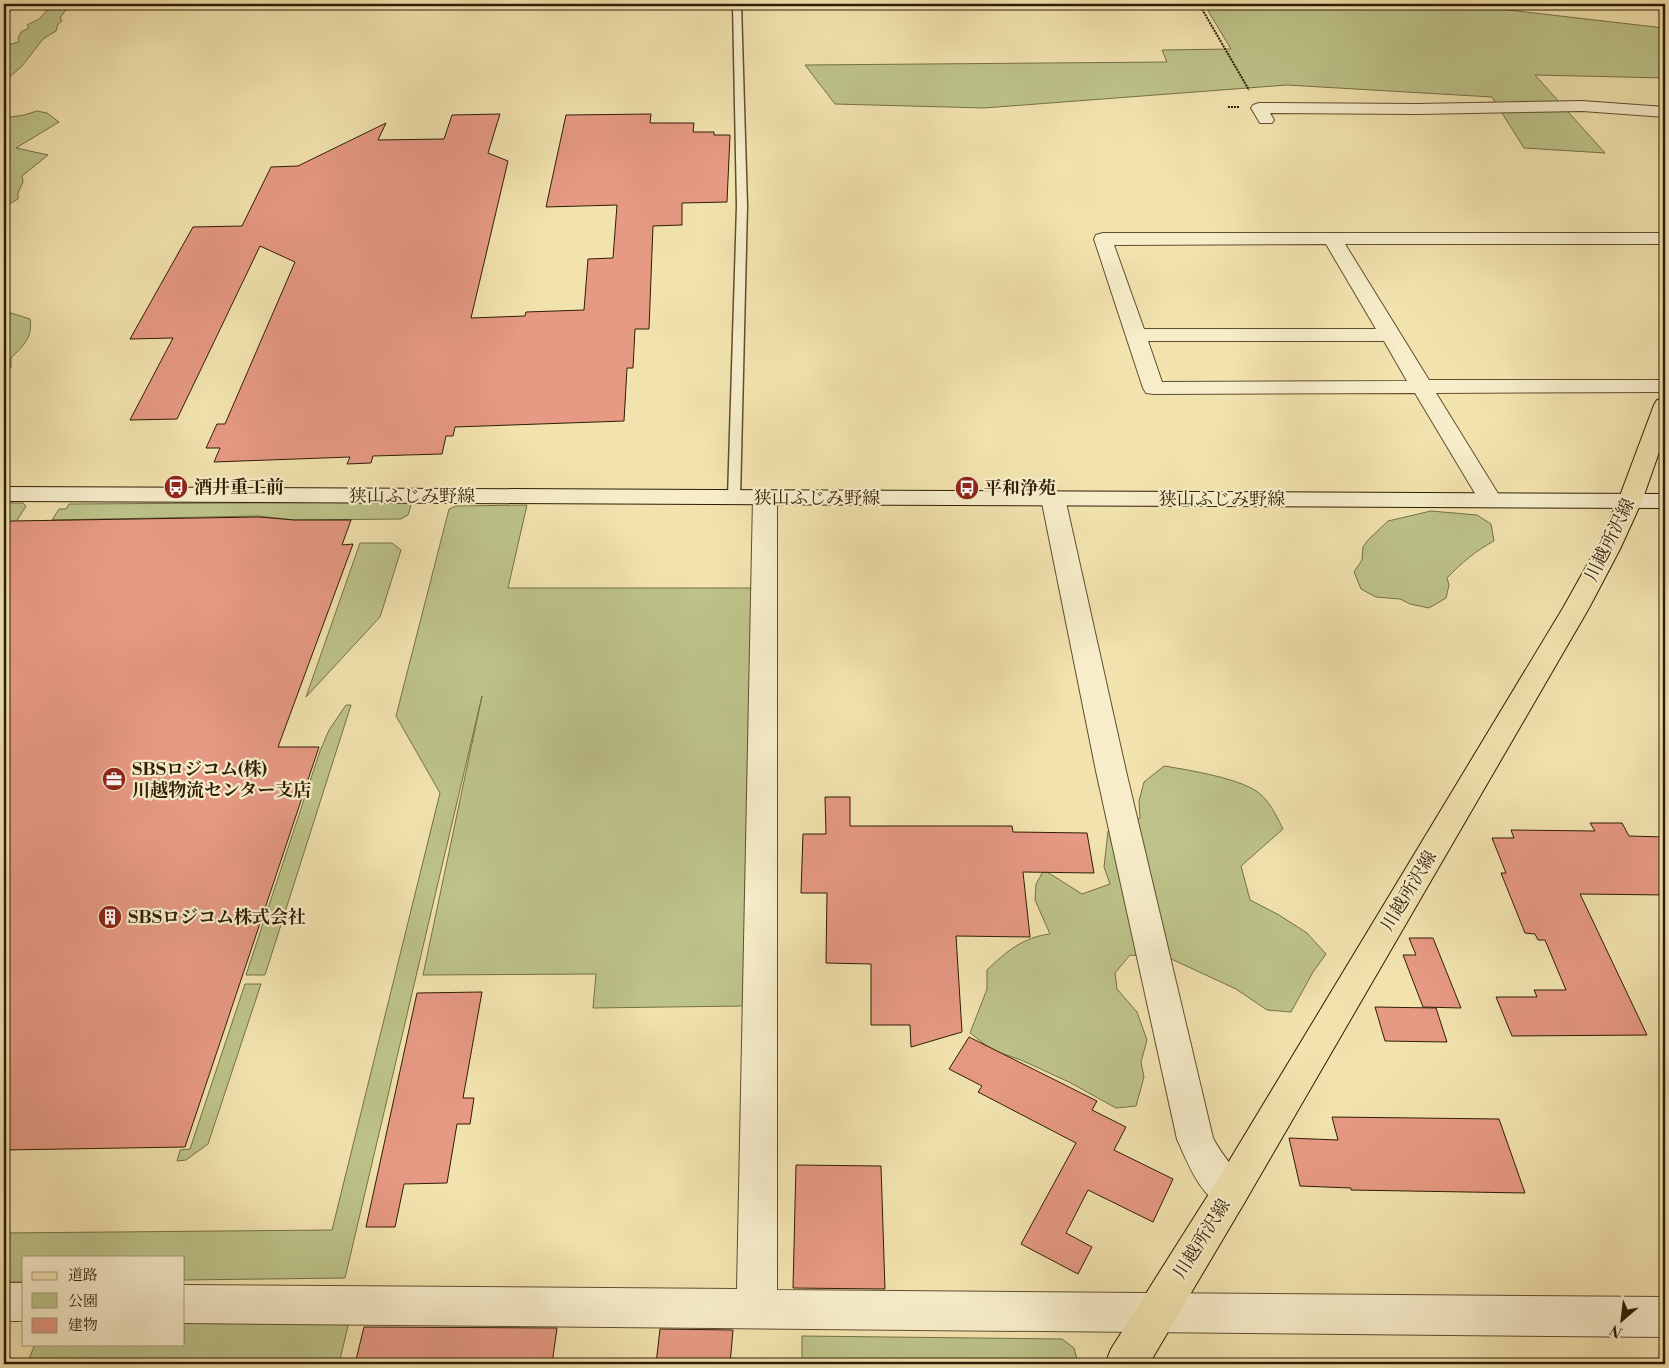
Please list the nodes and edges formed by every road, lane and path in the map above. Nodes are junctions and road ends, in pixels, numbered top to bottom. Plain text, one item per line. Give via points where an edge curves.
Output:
1 (737, 4) edge
2 (1199, 4) edge
3 (1665, 112) edge
4 (1262, 114) joint
5 (1665, 238) edge
6 (1333, 240) junction
7 (1389, 334) junction
8 (1138, 335) junction
9 (1665, 386) edge
10 (1422, 387) junction
11 (1665, 405) edge
12 (4, 494) edge
13 (734, 498) junction
14 (765, 498) junction
15 (1053, 498) junction
16 (1490, 500) junction
17 (1630, 501) junction
18 (1665, 501) edge
19 (1230, 1194) junction
20 (4, 1302) edge
21 (22, 1302) edge
22 (185, 1304) edge
23 (757, 1308) junction
24 (1157, 1312) junction
25 (1665, 1317) edge
26 (1126, 1364) edge

1 - 13 lane via 742,206
2 - 4 path
3 - 4 street via 1582,106
5 - 6 street
6 - 7 street
6 - 8 street via 1103,239
7 - 8 street
7 - 10 street
8 - 10 street via 1154,388
9 - 10 street
10 - 16 street
11 - 17 main road, 川越所沢線
12 - 13 street, 狭山ふじみ野線
13 - 14 street, 狭山ふじみ野線
14 - 15 street, 狭山ふじみ野線
14 - 23 street
15 - 16 street, 狭山ふじみ野線
15 - 19 street via 1113,781 1195,1139 1208,1166
16 - 17 street, 狭山ふじみ野線
17 - 18 street, 狭山ふじみ野線
17 - 19 main road, 川越所沢線 via 1572,617
19 - 24 main road, 川越所沢線
20 - 21 street
22 - 23 street
23 - 24 street
24 - 25 street
24 - 26 main road, 川越所沢線

